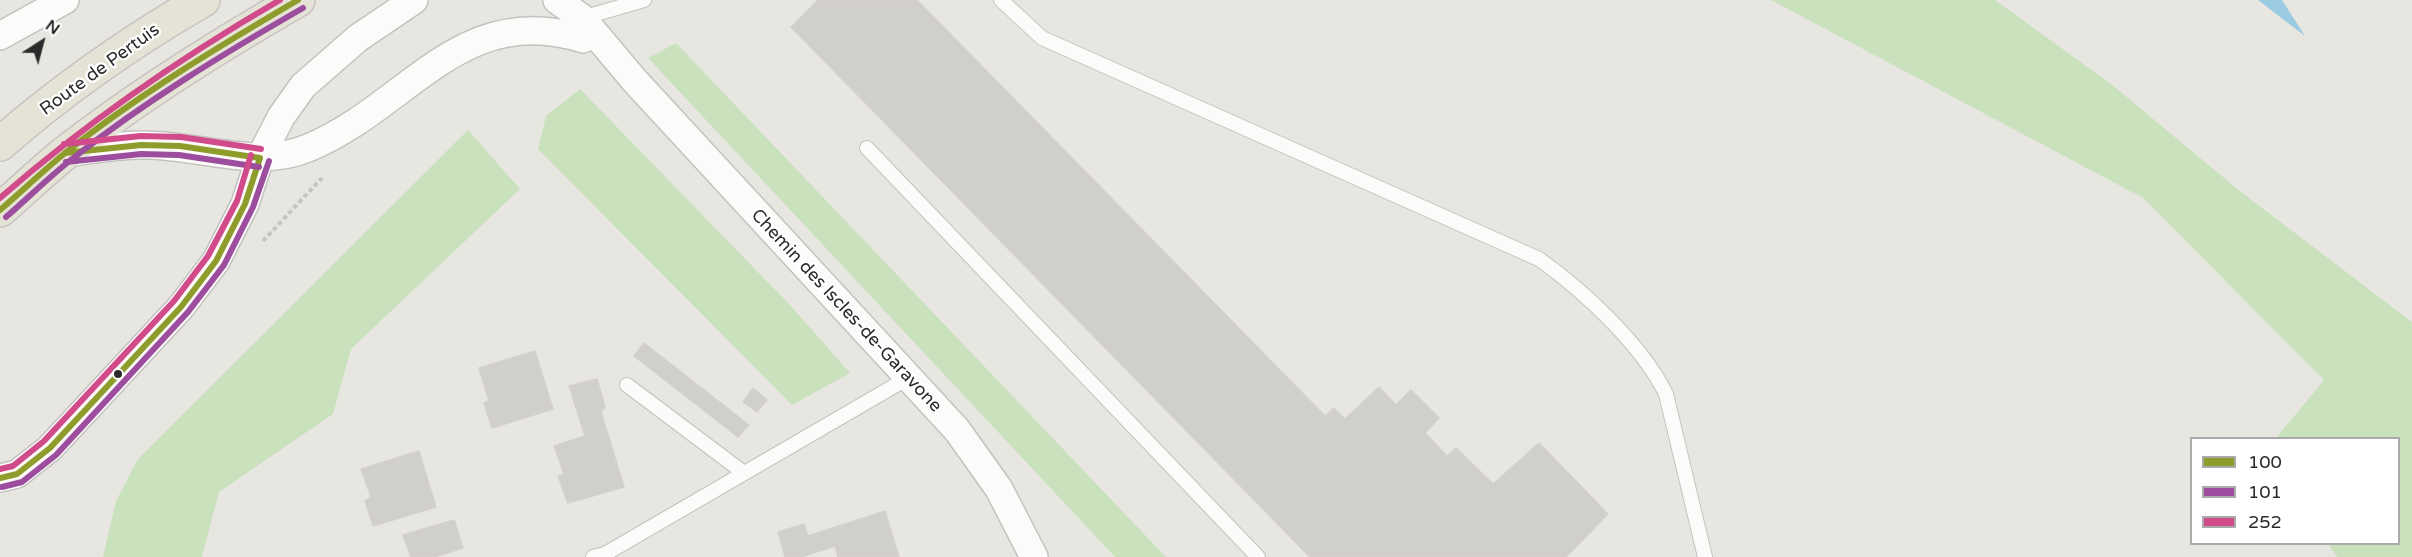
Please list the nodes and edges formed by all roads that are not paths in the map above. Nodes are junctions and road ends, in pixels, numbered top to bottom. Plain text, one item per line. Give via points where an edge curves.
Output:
1 (65, 0) edge
2 (203, 0) edge
3 (298, 0) edge
4 (414, 0) edge
5 (557, 0) edge
6 (644, 0) edge
7 (1001, 0) edge
8 (518, 9) dead end
9 (468, 18) dead end
10 (582, 18) junction
11 (0, 36) edge
12 (635, 81) junction
13 (0, 144) edge
14 (867, 148) dead end
15 (65, 153) junction
16 (260, 158) junction
17 (0, 210) edge
18 (908, 378) junction
19 (627, 385) dead end
20 (744, 473) junction
21 (0, 478) edge
22 (602, 556) edge
23 (1034, 557) edge
24 (1258, 557) edge
25 (1705, 557) edge

1 - 11 street
2 - 13 main road, Route de Pertuis via 82,80
3 - 15 main road via 131,105
4 - 16 street via 358,38 303,86
5 - 10 street
6 - 10 lane
7 - 25 lane via 1042,38 1539,259 1568,280 1654,370 1666,394
8 - 12 street via 539,13 572,30
9 - 16 street via 452,28 355,122 308,148
10 - 12 street
12 - 18 street, Chemin des Iscles-de-Garavone
14 - 24 lane
15 - 16 street via 141,145 180,146
15 - 17 main road
16 - 21 street via 245,204 216,261 182,307 50,448 17,474
18 - 20 lane
18 - 23 street, Chemin des Iscles-de-Garavone via 957,430 999,489
19 - 20 lane
20 - 22 lane

